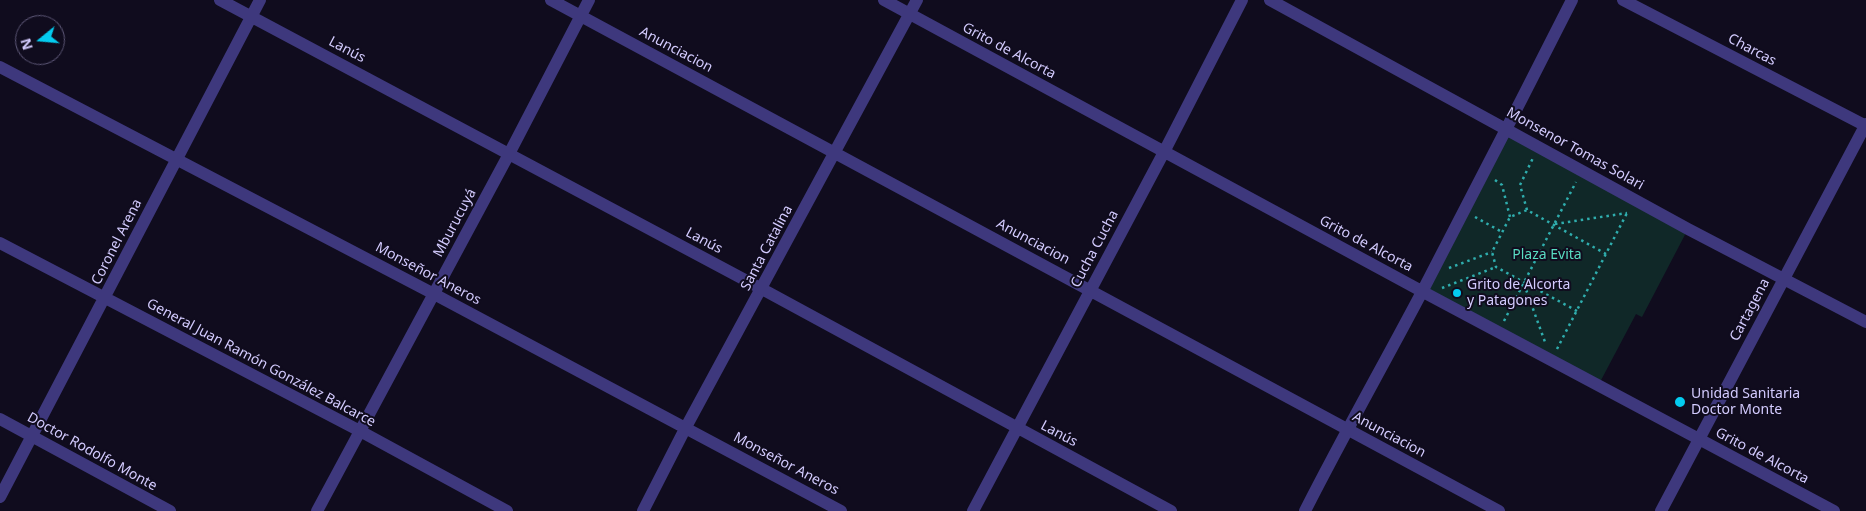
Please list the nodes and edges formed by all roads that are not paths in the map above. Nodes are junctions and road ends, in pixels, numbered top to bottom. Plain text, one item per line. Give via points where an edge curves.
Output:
1 (220, 0) edge
2 (260, 0) edge
3 (551, 0) edge
4 (589, 0) edge
5 (884, 0) edge
6 (917, 0) edge
7 (1242, 0) edge
8 (1270, 0) edge
9 (1572, 0) edge
10 (1623, 0) edge
11 (910, 14) junction
12 (251, 16) junction
13 (581, 16) junction
14 (0, 67) edge
15 (1866, 125) edge
16 (1507, 129) junction
17 (834, 152) junction
18 (1164, 152) junction
19 (509, 154) junction
20 (177, 160) junction
21 (0, 243) edge
22 (1784, 278) junction
23 (762, 289) junction
24 (1091, 290) junction
25 (1424, 292) junction
26 (434, 294) junction
27 (105, 298) junction
28 (1866, 322) edge
29 (0, 419) edge
30 (686, 427) junction
31 (1016, 428) junction
32 (1347, 429) junction
33 (360, 432) junction
34 (32, 436) junction
35 (1700, 440) junction
36 (0, 496) edge
37 (170, 511) edge
38 (317, 511) edge
39 (507, 511) edge
40 (643, 511) edge
41 (841, 511) edge
42 (973, 511) edge
43 (1171, 511) edge
44 (1305, 511) edge
45 (1499, 511) edge
46 (1661, 511) edge
47 (1834, 511) edge

1 - 12 street, Lanús
2 - 12 street, Coronel Arena
3 - 13 street, Anunciacion
4 - 13 street, Mburucuyá
5 - 11 street, Grito de Alcorta
6 - 11 street, Santa Catalina
7 - 18 street, Cucha Cucha
8 - 16 street, Monsenor Tomas Solari
9 - 16 street
10 - 15 street, Charcas
11 - 17 street, Santa Catalina
11 - 18 street, Grito de Alcorta
12 - 19 street, Lanús
12 - 20 street, Coronel Arena
13 - 17 street, Anunciacion
13 - 19 street, Mburucuyá
14 - 20 street, Monseñor Aneros
15 - 22 street, Cartagena
16 - 22 street, Monsenor Tomas Solari
16 - 25 street
17 - 23 street, Santa Catalina
17 - 24 street, Anunciacion
18 - 24 street, Cucha Cucha
18 - 25 street, Grito de Alcorta
19 - 23 street, Lanús
19 - 26 street, Mburucuyá
20 - 26 street, Monseñor Aneros
20 - 27 street, Coronel Arena
21 - 27 street, General Juan Ramón González Balcarce
22 - 28 street, Monsenor Tomas Solari
22 - 35 street, Cartagena
23 - 30 street, Santa Catalina
23 - 31 street, Lanús
24 - 31 street, Cucha Cucha
24 - 32 street, Anunciacion
25 - 32 street
25 - 35 street, Grito de Alcorta
26 - 30 street, Monseñor Aneros
26 - 33 street, Mburucuyá
27 - 33 street, General Juan Ramón González Balcarce
27 - 34 street, Coronel Arena
29 - 34 street, Doctor Rodolfo Monte
30 - 40 street, Santa Catalina
30 - 41 street, Monseñor Aneros
31 - 42 street, Cucha Cucha
31 - 43 street, Lanús
32 - 44 street
32 - 45 street, Anunciacion
33 - 38 street, Mburucuyá
33 - 39 street, General Juan Ramón González Balcarce
34 - 36 street, Coronel Arena
34 - 37 street, Doctor Rodolfo Monte
35 - 46 street, Cartagena
35 - 47 street, Grito de Alcorta

